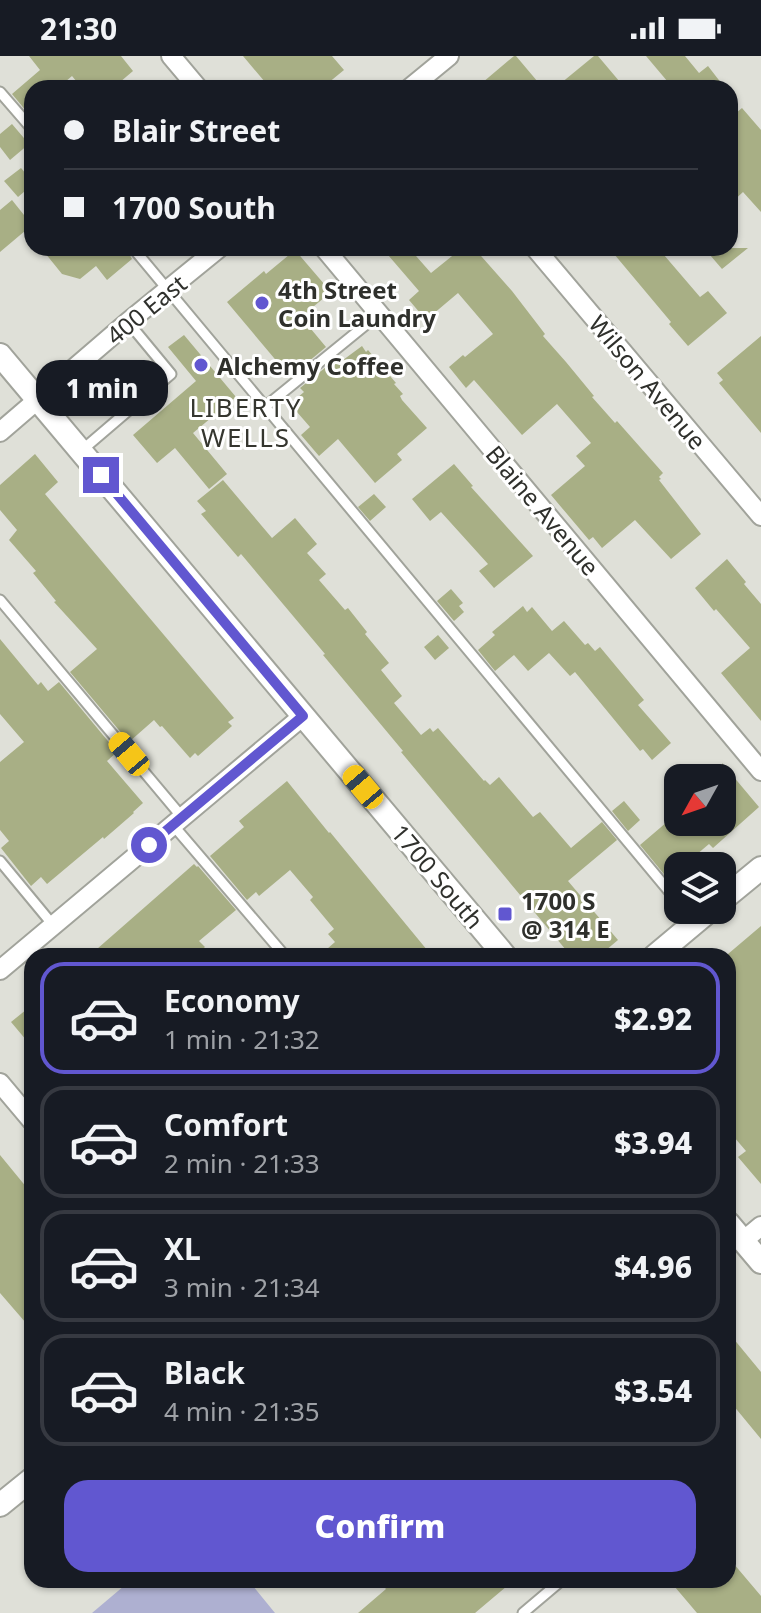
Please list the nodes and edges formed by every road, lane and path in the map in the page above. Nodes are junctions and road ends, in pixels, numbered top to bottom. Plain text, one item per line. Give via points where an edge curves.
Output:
1 (171, 56) edge
2 (449, 56) edge
3 (191, 80) edge
4 (420, 80) edge
5 (0, 92) edge
6 (24, 120) edge
7 (140, 256) edge
8 (209, 256) edge
9 (331, 256) edge
10 (542, 256) edge
11 (169, 290) junction
12 (379, 314) junction
13 (128, 322) junction
14 (0, 355) edge
15 (38, 400) junction
16 (266, 406) junction
17 (0, 432) edge
18 (81, 451) junction
19 (761, 516) edge
20 (0, 600) edge
21 (303, 716) junction
22 (761, 771) edge
23 (178, 821) junction
24 (0, 861) edge
25 (761, 868) edge
26 (664, 885) edge
27 (736, 889) edge
28 (687, 924) edge
29 (53, 925) junction
30 (26, 948) edge
31 (279, 948) edge
32 (498, 948) edge
33 (663, 948) edge
34 (24, 950) edge
35 (0, 970) edge
36 (0, 1083) edge
37 (24, 1112) edge
38 (761, 1226) edge
39 (736, 1233) edge
40 (743, 1241) junction
41 (761, 1262) edge
42 (24, 1486) edge
43 (0, 1505) edge
44 (553, 1588) edge
45 (523, 1613) edge

1 - 3 street
2 - 4 street
5 - 6 lane
7 - 11 lane
8 - 11 street, 400 East
9 - 12 street, Blaine Avenue
10 - 19 street, Wilson Avenue
11 - 13 street, 400 East
11 - 16 lane
12 - 16 lane
12 - 22 street, Blaine Avenue
13 - 15 street, 400 East
13 - 18 lane via 171,374
14 - 15 street, 1700 South
15 - 17 street, 400 East
15 - 18 street, 1700 South
16 - 26 lane
18 - 21 street, 1700 South
20 - 23 lane
21 - 23 street
21 - 32 street, 1700 South
23 - 29 street
23 - 31 lane
24 - 29 lane
25 - 27 street
28 - 33 street
29 - 30 street
34 - 35 street
36 - 37 street
38 - 40 street
39 - 40 street
40 - 41 street
42 - 43 street
44 - 45 lane

